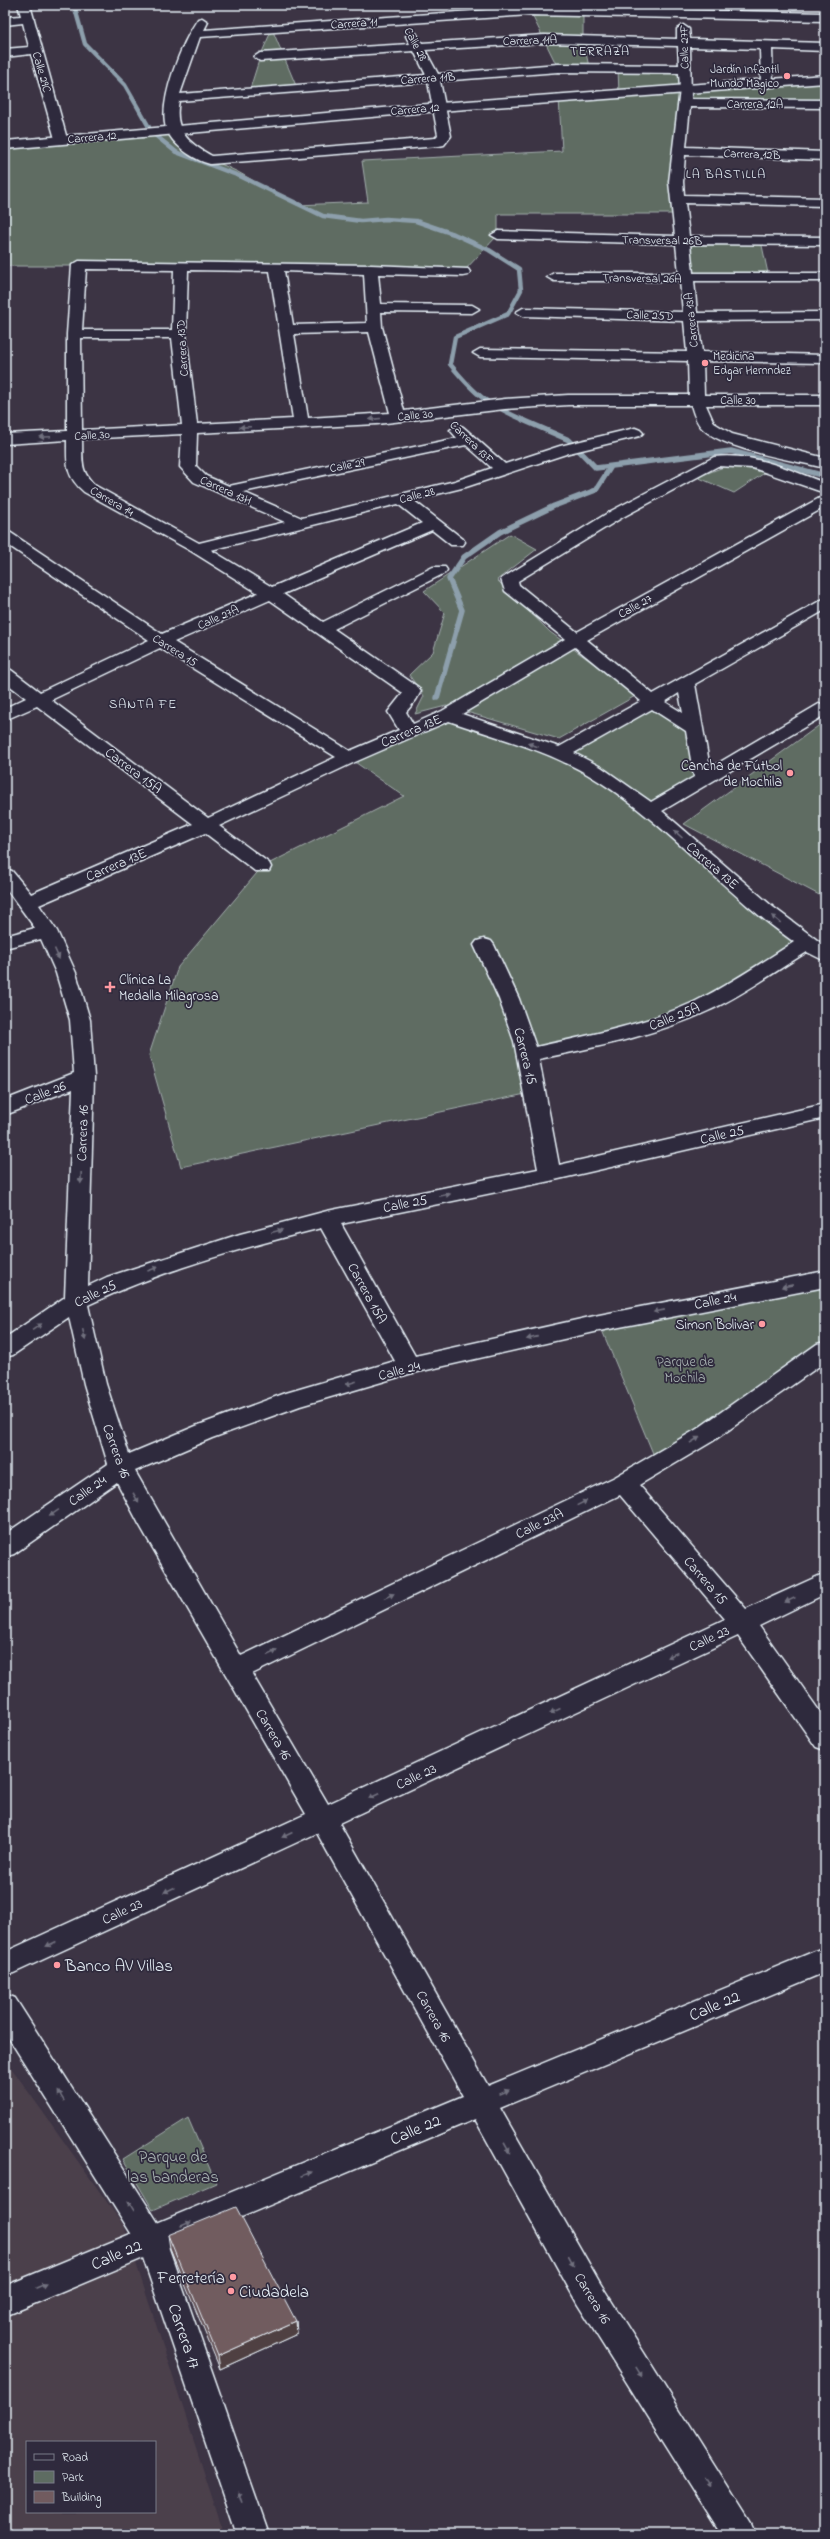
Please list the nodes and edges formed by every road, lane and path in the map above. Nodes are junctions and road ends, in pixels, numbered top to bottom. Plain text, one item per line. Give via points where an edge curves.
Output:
1 (24, 5) edge
2 (683, 9) edge
3 (400, 14) junction
4 (825, 17) edge
5 (28, 19) junction
6 (5, 21) edge
7 (203, 21) dead end
8 (272, 29) junction
9 (195, 34) junction
10 (683, 43) junction
11 (766, 45) junction
12 (418, 47) junction
13 (825, 47) edge
14 (35, 50) junction
15 (5, 53) edge
16 (260, 57) junction
17 (684, 69) junction
18 (433, 77) junction
19 (824, 80) edge
20 (767, 84) junction
21 (686, 89) junction
22 (249, 92) junction
23 (173, 98) junction
24 (685, 103) junction
25 (825, 104) edge
26 (440, 107) junction
27 (173, 130) junction
28 (61, 139) junction
29 (5, 145) edge
30 (678, 151) junction
31 (825, 156) edge
32 (678, 199) junction
33 (825, 202) edge
34 (498, 235) dead end
35 (683, 240) junction
36 (825, 241) edge
37 (181, 266) junction
38 (276, 266) junction
39 (371, 269) junction
40 (463, 272) dead end
41 (554, 277) dead end
42 (825, 277) edge
43 (687, 279) junction
44 (374, 308) junction
45 (472, 309) dead end
46 (523, 312) dead end
47 (825, 316) edge
48 (691, 317) junction
49 (375, 327) junction
50 (287, 330) junction
51 (74, 334) junction
52 (179, 334) junction
53 (480, 353) dead end
54 (695, 358) junction
55 (825, 359) edge
56 (697, 400) junction
57 (825, 400) edge
58 (441, 412) junction
59 (398, 416) junction
60 (301, 424) junction
61 (190, 430) junction
62 (635, 433) dead end
63 (76, 436) junction
64 (5, 439) edge
65 (468, 440) junction
66 (825, 463) edge
67 (503, 470) junction
68 (825, 488) edge
69 (227, 491) junction
70 (402, 499) junction
71 (825, 500) edge
72 (301, 523) junction
73 (433, 524) junction
74 (5, 536) edge
75 (457, 542) dead end
76 (197, 548) junction
77 (439, 570) dead end
78 (270, 593) junction
79 (825, 603) edge
80 (323, 628) junction
81 (577, 639) junction
82 (162, 641) junction
83 (5, 674) edge
84 (686, 681) junction
85 (39, 698) junction
86 (652, 701) junction
87 (825, 708) edge
88 (5, 715) edge
89 (448, 715) junction
90 (694, 728) junction
91 (408, 731) junction
92 (560, 754) junction
93 (349, 758) junction
94 (703, 778) junction
95 (651, 810) junction
96 (207, 825) junction
97 (262, 867) dead end
98 (5, 875) edge
99 (28, 903) junction
100 (47, 931) junction
101 (5, 942) edge
102 (807, 943) junction
103 (484, 945) dead end
104 (825, 955) edge
105 (528, 1055) junction
106 (84, 1077) junction
107 (5, 1108) edge
108 (825, 1111) edge
109 (550, 1174) junction
110 (327, 1219) junction
111 (825, 1279) edge
112 (76, 1301) junction
113 (5, 1349) edge
114 (825, 1350) edge
115 (409, 1366) junction
116 (121, 1467) junction
117 (623, 1483) junction
118 (5, 1547) edge
119 (825, 1583) edge
120 (742, 1622) junction
121 (237, 1670) junction
122 (825, 1739) edge
123 (323, 1819) junction
124 (825, 1959) edge
125 (5, 1965) edge
126 (5, 2007) edge
127 (481, 2102) junction
128 (151, 2239) junction
129 (5, 2301) edge
130 (253, 2534) edge
131 (740, 2534) edge

1 - 5 street, Calle 29C
2 - 3 street, Carrera 11
2 - 4 street, Carrera 11
2 - 10 street, Calle 27F
3 - 8 street, Carrera 11
3 - 12 street, Calle 28
5 - 6 street
5 - 14 street, Calle 29C
7 - 9 street
8 - 9 street, Carrera 11
8 - 16 street
9 - 23 street
10 - 11 street, Carrera 11A
10 - 12 street, Carrera 11A via 544,39
10 - 17 street, Calle 27F
11 - 13 street, Carrera 11A
11 - 20 street
12 - 16 street, Carrera 11A
12 - 18 street, Calle 28
14 - 15 street
14 - 28 street, Calle 29C
16 - 22 street
17 - 18 street, Carrera 11B via 558,68
17 - 21 street, Calle 27F
18 - 22 street, Carrera 11B
18 - 26 street, Calle 28
19 - 20 street, Carrera 12
20 - 21 street, Carrera 12
21 - 24 street, Carrera 13A
21 - 26 street, Carrera 12
22 - 23 street, Carrera 11B
23 - 27 street via 170,118
24 - 25 street, Carrera 12A
24 - 30 street, Carrera 13A
26 - 27 street, Carrera 12
26 - 27 street, Calle 28 via 445,136 439,142 419,145 210,160 195,152
27 - 28 street, Carrera 12
28 - 29 street, Carrera 12
30 - 31 street, Carrera 12B
30 - 32 street, Carrera 13A
32 - 33 street
32 - 35 street, Carrera 13A
34 - 35 street, Transversal 26B
35 - 36 street, Transversal 26B
35 - 43 street, Carrera 13A
37 - 38 street
37 - 51 street, Carrera 14 via 79,265
37 - 52 street, Carrera 13D
38 - 39 street
38 - 50 street
39 - 40 street
39 - 44 street
41 - 43 street, Transversal 26A
42 - 43 street, Transversal 26A
43 - 48 street, Carrera 13A
44 - 45 street
44 - 49 street
46 - 48 street, Calle 25D
47 - 48 street, Calle 25D
48 - 54 street, Carrera 13A
49 - 50 street
49 - 59 street
50 - 60 street
51 - 52 street
51 - 63 street, Carrera 14
52 - 61 street, Carrera 13D
53 - 54 street
54 - 55 street
54 - 56 street, Carrera 13A
56 - 57 street, Calle 30
56 - 58 street, Calle 30 via 568,400
56 - 66 street, Carrera 13A via 708,426 726,437
58 - 59 street, Calle 30
58 - 65 street, Carrera 13F
59 -> 60 street, Calle 30
60 -> 61 street, Calle 30
61 - 63 street, Calle 30
61 - 69 street, Carrera 13H via 188,467 200,479
62 - 67 street, Calle 28 via 565,449
63 -> 64 street, Calle 30
63 - 76 street, Carrera 14 via 75,470 79,480 90,489
65 - 67 street, Carrera 13F
65 - 69 street, Calle 29
67 - 70 street, Calle 28
68 - 81 street via 760,466 730,460 714,462 617,514 509,579 512,586
69 - 72 street, Carrera 13H
70 - 72 street, Calle 28
70 - 73 street
71 - 81 street, Calle 27
72 - 76 street, Calle 28
73 - 75 street
73 - 78 street, Calle 27A
74 - 82 street, Carrera 15
76 - 78 street, Carrera 14
77 - 80 street
78 - 80 street, Carrera 14
78 - 82 street, Calle 27A
79 - 84 street
80 - 91 street, Carrera 14 via 412,691 411,696 397,712
81 - 86 street
81 - 89 street, Calle 27
82 - 85 street, Calle 27A
82 - 93 street, Carrera 15
83 - 85 street, Carrera 15A
84 - 86 street
84 - 90 street
85 - 88 street, Calle 27A
85 - 96 street, Carrera 15A
86 - 90 street
86 - 92 street
87 - 94 street
89 - 91 street, Carrera 13E
92 -> 89 street, Carrera 13E
90 - 94 street
91 - 93 street, Carrera 13E
92 - 95 street, Carrera 13E via 594,770
93 - 96 street, Carrera 13E
94 - 95 street
102 -> 95 street, Carrera 13E via 724,877
96 - 97 street, Carrera 15A
96 - 99 street, Carrera 13E
98 - 99 street, Carrera 16
99 - 100 street, Carrera 16
100 - 101 street
100 -> 106 street, Carrera 16 via 66,974 80,1020
102 - 104 street, Carrera 13E
102 - 105 street, Calle 25A via 730,990 686,1013 635,1031
103 - 105 street, Carrera 15 via 514,1010
105 - 109 street, Carrera 15
106 - 107 street, Calle 26
106 -> 112 street, Carrera 16
108 - 109 street, Calle 25
110 -> 109 street, Calle 25
112 -> 110 street, Calle 25 via 170,1263 248,1239
110 - 115 street, Carrera 15A
111 -> 115 street, Calle 24 via 599,1323
113 -> 112 street, Calle 25
112 -> 116 street, Carrera 16 via 95,1384
117 -> 114 street, Calle 23A via 705,1435
115 -> 116 street, Calle 24 via 294,1399 204,1432
116 -> 118 street, Calle 24
116 -> 121 street, Carrera 16 via 146,1517
117 - 120 street, Carrera 15
121 -> 117 street, Calle 23A
119 -> 120 street, Calle 23
120 - 122 street, Carrera 15
120 -> 123 street, Calle 23
121 - 123 street, Carrera 16
123 -> 125 street, Calle 23
123 - 127 street, Carrera 16
127 -> 124 street, Calle 22
128 -> 126 street, Carrera 17
128 -> 127 street, Calle 22
127 -> 131 street, Carrera 16 via 589,2294
129 -> 128 street, Calle 22
130 -> 128 street, Carrera 17

